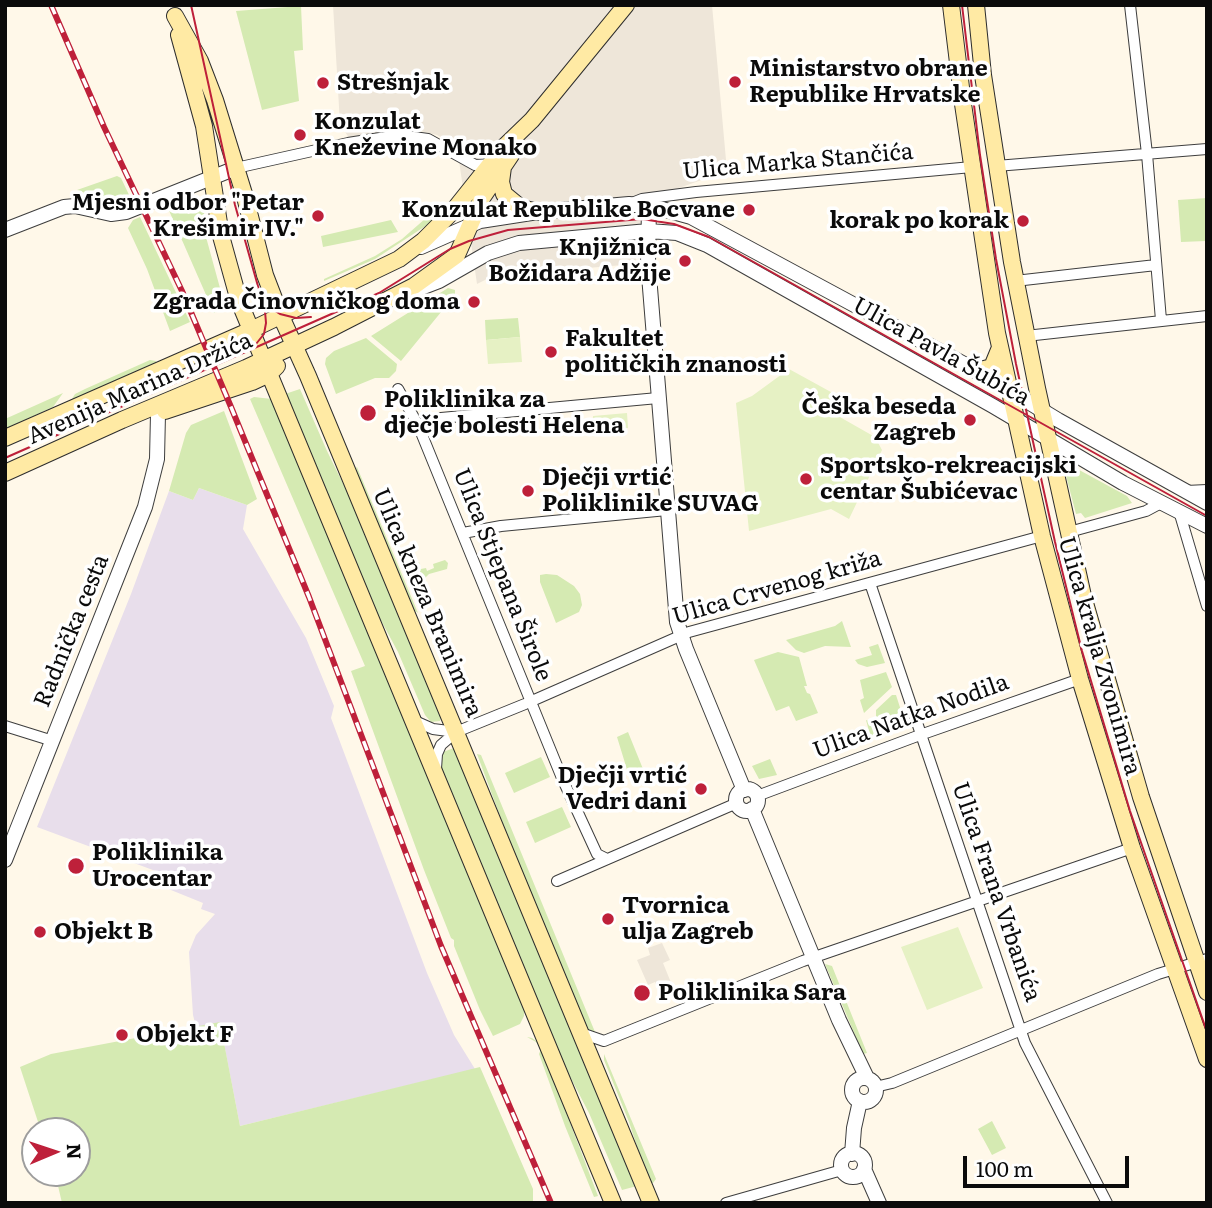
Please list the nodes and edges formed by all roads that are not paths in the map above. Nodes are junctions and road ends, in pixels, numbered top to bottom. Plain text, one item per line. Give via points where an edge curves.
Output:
1 (626, 5) edge
2 (951, 5) edge
3 (976, 5) edge
4 (1130, 5) edge
5 (174, 11) edge
6 (1207, 149) edge
7 (1147, 154) junction
8 (497, 165) junction
9 (996, 166) junction
10 (236, 167) junction
11 (972, 167) junction
12 (213, 176) junction
13 (629, 204) junction
14 (649, 207) junction
15 (538, 212) junction
16 (470, 224) junction
17 (5, 230) edge
18 (648, 231) junction
19 (407, 254) junction
20 (1156, 265) junction
21 (1016, 281) junction
22 (398, 295) junction
23 (281, 316) junction
24 (1207, 316) edge
25 (1161, 320) junction
26 (251, 330) junction
27 (1027, 338) junction
28 (294, 346) junction
29 (1000, 348) junction
30 (266, 367) junction
31 (977, 371) junction
32 (398, 389) dead end
33 (1009, 390) junction
34 (658, 398) junction
35 (1042, 410) junction
36 (158, 414) junction
37 (1015, 419) junction
38 (122, 420) junction
39 (418, 425) junction
40 (5, 438) edge
41 (1048, 440) junction
42 (5, 473) edge
43 (1207, 490) edge
44 (1186, 491) junction
45 (1161, 503) junction
46 (1207, 503) edge
47 (667, 510) junction
48 (1179, 511) junction
49 (1207, 526) edge
50 (1069, 532) junction
51 (463, 533) junction
52 (1042, 536) junction
53 (870, 583) junction
54 (1207, 606) edge
55 (680, 636) junction
56 (1080, 679) junction
57 (531, 702) junction
58 (415, 721) junction
59 (5, 726) edge
60 (456, 732) junction
61 (920, 735) junction
62 (53, 741) junction
63 (436, 772) junction
64 (748, 799) junction
65 (1132, 848) junction
66 (607, 859) junction
67 (5, 860) edge
68 (557, 881) dead end
69 (978, 899) junction
70 (814, 957) junction
71 (1201, 960) edge
72 (1173, 969) junction
73 (1207, 992) edge
74 (1021, 1031) junction
75 (581, 1033) junction
76 (604, 1041) junction
77 (1207, 1059) edge
78 (594, 1065) junction
79 (865, 1083) junction
80 (853, 1172) junction
81 (613, 1203) edge
82 (651, 1203) edge
83 (726, 1203) edge
84 (872, 1203) edge
85 (879, 1203) edge
86 (1107, 1203) edge

1 - 8 main road via 514,136
2 - 11 main road, Ulica kralja Zvonimira
3 - 9 main road, Ulica kralja Zvonimira
4 - 7 street
5 - 10 main road, Ulica kneza Branimira via 200,61
5 - 12 main road, Ulica kneza Branimira
6 - 7 street
7 - 9 street
7 - 20 street
8 - 10 street via 475,165 428,139 399,135
8 - 15 main road via 504,194 520,208
8 - 16 main road, Avenija Marina Držića
8 - 19 main road, Avenija Marina Držića
9 - 21 main road, Ulica kralja Zvonimira
10 - 12 street
10 - 23 main road, Ulica kneza Branimira
11 - 13 street, Ulica Marka Stančića via 696,192
11 - 29 main road, Ulica kralja Zvonimira
12 - 17 street via 126,212 64,207
12 - 26 main road, Ulica kneza Branimira via 227,265
13 - 14 street, Ulica Pavla Šubića
13 - 15 street, Ulica Pavla Šubića
14 - 18 street
14 - 31 street, Ulica Pavla Šubića via 705,223
15 - 16 street, Ulica Pavla Šubića
16 - 19 street, Ulica Pavla Šubića
16 - 22 main road, Avenija Marina Držića via 452,259
18 - 22 street, Ulica Pavla Šubića via 519,243
18 - 34 street
18 - 37 street, Ulica Pavla Šubića via 677,233 707,245
19 - 23 main road, Avenija Marina Držića
20 - 21 street
20 - 25 street
21 - 27 main road, Ulica kralja Zvonimira
22 - 28 main road, Avenija Marina Držića
23 - 26 main road, Avenija Marina Držića
23 - 28 main road, Ulica kneza Branimira
24 - 25 street
25 - 27 street
26 - 30 main road, Ulica kneza Branimira
26 - 40 main road, Avenija Marina Držića
27 - 35 main road, Ulica kralja Zvonimira
28 - 30 main road, Avenija Marina Držića
28 - 60 main road, Ulica kneza Branimira
29 - 31 main road via 992,368
29 - 33 main road, Ulica kralja Zvonimira
30 - 36 main road via 209,398
30 - 38 main road, Avenija Marina Držića
30 - 58 main road, Ulica kneza Branimira
31 - 33 street, Ulica Pavla Šubića
32 - 39 street, Ulica Stjepana Širole
33 - 35 street, Ulica Pavla Šubića
33 - 37 main road, Ulica kralja Zvonimira
34 - 39 street via 442,418
34 - 47 street
35 - 41 main road, Ulica kralja Zvonimira
35 - 44 street, Ulica Pavla Šubića
36 - 38 main road
36 - 62 street, Radnička cesta via 157,459 148,498
37 - 41 street, Ulica Pavla Šubića
37 - 52 main road, Ulica kralja Zvonimira
38 - 42 main road, Avenija Marina Držića
39 - 51 street, Ulica Stjepana Širole
41 - 45 street, Ulica Pavla Šubića
41 - 50 main road, Ulica kralja Zvonimira
43 - 44 street
44 - 46 street, Ulica Pavla Šubića
45 - 48 street, Ulica Pavla Šubića
45 - 50 street
47 - 51 street
47 - 55 street
48 - 49 street, Ulica Pavla Šubića
48 - 54 street
50 - 71 main road, Ulica kralja Zvonimira via 1105,677 1160,859
51 - 57 street, Ulica Stjepana Širole
52 - 53 street, Ulica Crvenog križa
52 - 56 main road, Ulica kralja Zvonimira
53 - 55 street, Ulica Crvenog križa
53 - 61 street, Ulica Frana Vrbanića
55 - 57 street, Ulica Crvenog križa
55 - 64 street
56 - 61 street, Ulica Natka Nodila
56 - 65 main road, Ulica kralja Zvonimira
57 - 60 street, Ulica Crvenog križa
57 - 66 street via 597,854
58 - 60 street
58 - 63 main road, Ulica kneza Branimira
59 - 62 street
60 - 63 street via 437,754
60 - 75 main road, Ulica kneza Branimira
61 - 64 street, Ulica Natka Nodila
61 - 69 street, Ulica Frana Vrbanića
62 - 67 street, Radnička cesta
63 - 81 main road, Ulica kneza Branimira
64 - 66 street, Ulica Natka Nodila
64 - 70 street
65 - 69 street
65 - 72 main road, Ulica kralja Zvonimira
66 - 68 street, Ulica Natka Nodila
69 - 70 street
69 - 74 street, Ulica Frana Vrbanića
70 - 76 street
70 - 79 street
71 - 72 street
71 - 73 main road, Ulica kralja Zvonimira
72 - 74 street
72 - 77 main road, Ulica kralja Zvonimira
74 - 79 street via 892,1083
74 - 86 street, Ulica Frana Vrbanića
75 - 76 street
75 - 78 main road, Ulica kneza Branimira
76 - 78 street
78 - 82 main road, Ulica kneza Branimira
79 - 80 street via 853,1094 860,1101 852,1154 862,1158
80 - 83 street
80 - 84 street
80 - 85 street

